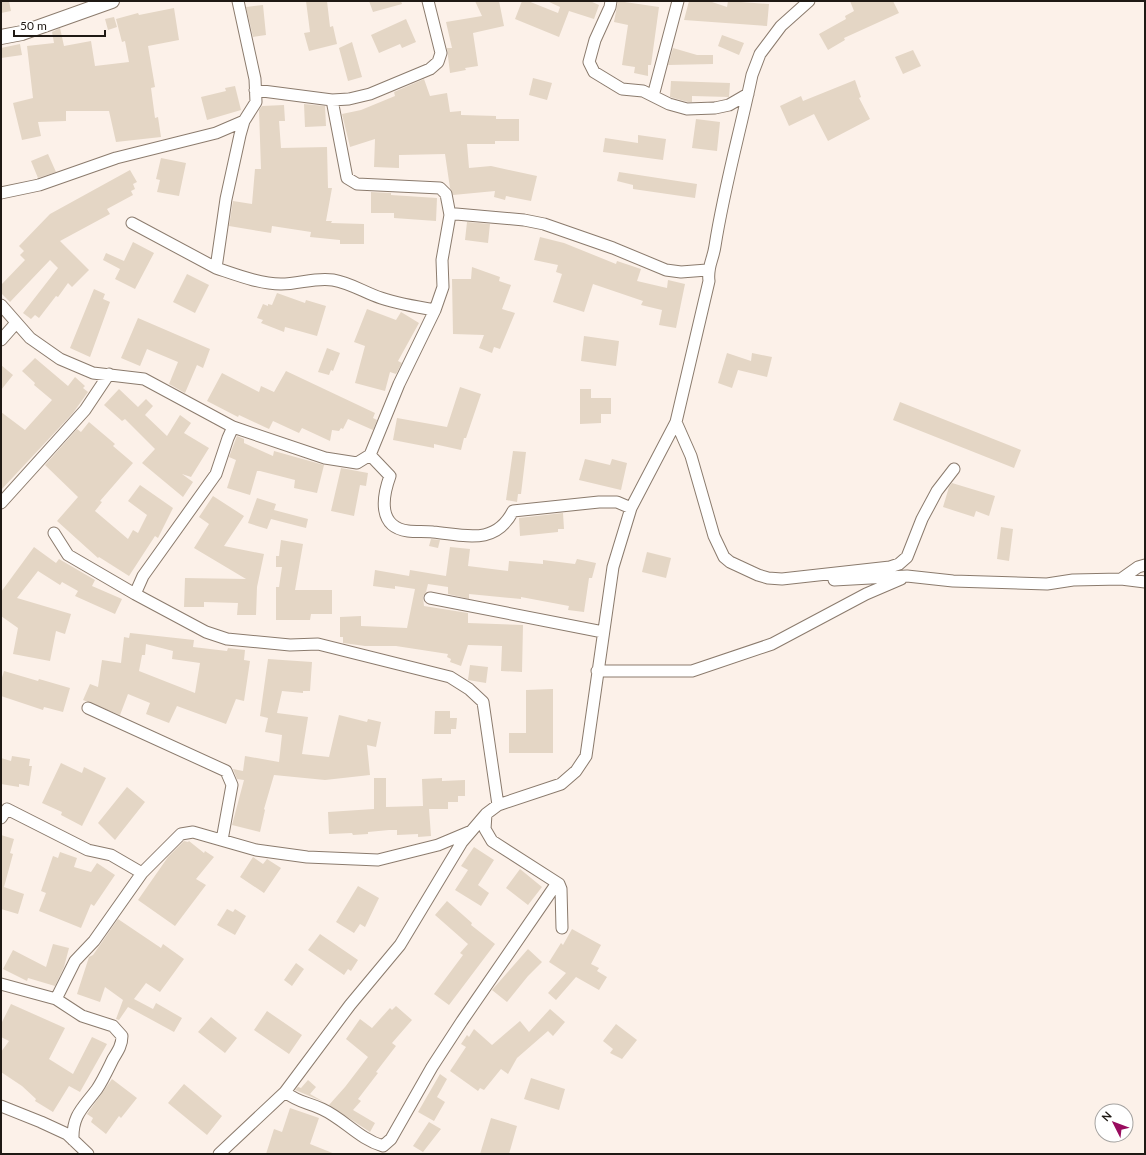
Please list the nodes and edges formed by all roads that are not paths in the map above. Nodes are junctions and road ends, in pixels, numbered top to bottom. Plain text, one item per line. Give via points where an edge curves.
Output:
1 (112, 1) edge
2 (238, 1) edge
3 (428, 1) edge
4 (610, 1) edge
5 (678, 1) edge
6 (809, 1) edge
7 (1, 37) edge
8 (255, 90) junction
9 (748, 94) junction
10 (653, 96) junction
11 (332, 100) junction
12 (244, 121) junction
13 (1, 193) edge
14 (450, 215) junction
15 (132, 223) dead end
16 (216, 268) junction
17 (707, 270) junction
18 (1, 305) edge
19 (435, 310) junction
20 (16, 323) junction
21 (1, 340) edge
22 (109, 374) junction
23 (676, 422) junction
24 (233, 427) junction
25 (370, 456) junction
26 (954, 469) dead end
27 (1, 503) edge
28 (631, 508) junction
29 (54, 534) dead end
30 (1145, 564) edge
31 (907, 576) junction
32 (799, 577) junction
33 (1121, 579) junction
34 (1145, 582) edge
35 (135, 594) junction
36 (430, 598) dead end
37 (603, 632) junction
38 (597, 671) junction
39 (88, 708) dead end
40 (498, 805) junction
41 (486, 814) junction
42 (1, 818) edge
43 (472, 831) junction
44 (222, 840) junction
45 (142, 873) junction
46 (557, 883) junction
47 (562, 928) dead end
48 (1, 984) edge
49 (56, 1000) junction
50 (285, 1092) junction
51 (1, 1106) edge
52 (73, 1140) junction
53 (88, 1154) edge
54 (219, 1154) edge

1 - 7 street via 22,34
2 - 8 street via 255,79
3 - 11 street via 440,52 436,64 370,94
4 - 10 street via 589,62 594,72 622,89 643,91
5 - 10 street
6 - 9 street via 782,26 760,54
8 - 11 street
8 - 12 street via 255,105
9 - 10 street via 729,105 701,109 687,109
9 - 17 street via 721,206 712,260
11 - 14 street via 347,178 357,184 440,188 446,194
12 - 13 street via 216,133 116,158 39,185
12 - 16 street via 226,199
14 - 17 street via 544,224 666,270
14 - 19 street via 442,260 443,287
15 - 16 street
16 - 19 street via 271,283 334,280 393,302
17 - 23 street via 709,281
18 - 20 street
19 - 25 street via 398,384
20 - 21 street
20 - 22 street via 30,338 60,359 93,372
22 - 24 street via 144,379
22 - 27 street via 86,410
23 - 28 street
23 - 32 street via 690,456 714,536 724,557 768,578
24 - 25 street via 325,458 357,463
24 - 35 street via 216,474 142,576
25 - 28 street via 390,476 384,502 386,516 393,527 408,531 478,537 493,533 508,522 514,511 598,502 617,502
26 - 32 street via 936,491 904,561 890,567
28 - 37 street via 613,567
29 - 35 street via 68,555
30 - 33 street
31 - 32 street via 830,581
31 - 33 street via 953,581 1047,584 1073,580
31 - 38 street via 866,594 772,644 692,671
33 - 34 street
35 - 40 street via 206,632 226,639 290,645 318,644 450,677 483,702
36 - 37 street
37 - 38 street
38 - 40 street via 586,756 576,771 561,784
39 - 44 street via 226,771 232,785
40 - 41 street
41 - 43 street
41 - 46 street via 485,829 492,840
42 - 45 street via 7,810 88,850 111,855
43 - 44 street via 438,845 378,860 307,857 256,850
43 - 50 street via 462,842 400,945 350,1005
44 - 45 street via 193,832 181,834
45 - 49 street via 94,941 75,961
46 - 47 street via 561,889
46 - 50 street via 462,1021 391,1139 383,1146 369,1142 337,1118 321,1109 296,1101
48 - 49 street
49 - 52 street via 82,1016 113,1026 122,1036 122,1043 97,1088 76,1117 72,1127
50 - 54 street
51 - 52 street via 41,1122
52 - 53 street

